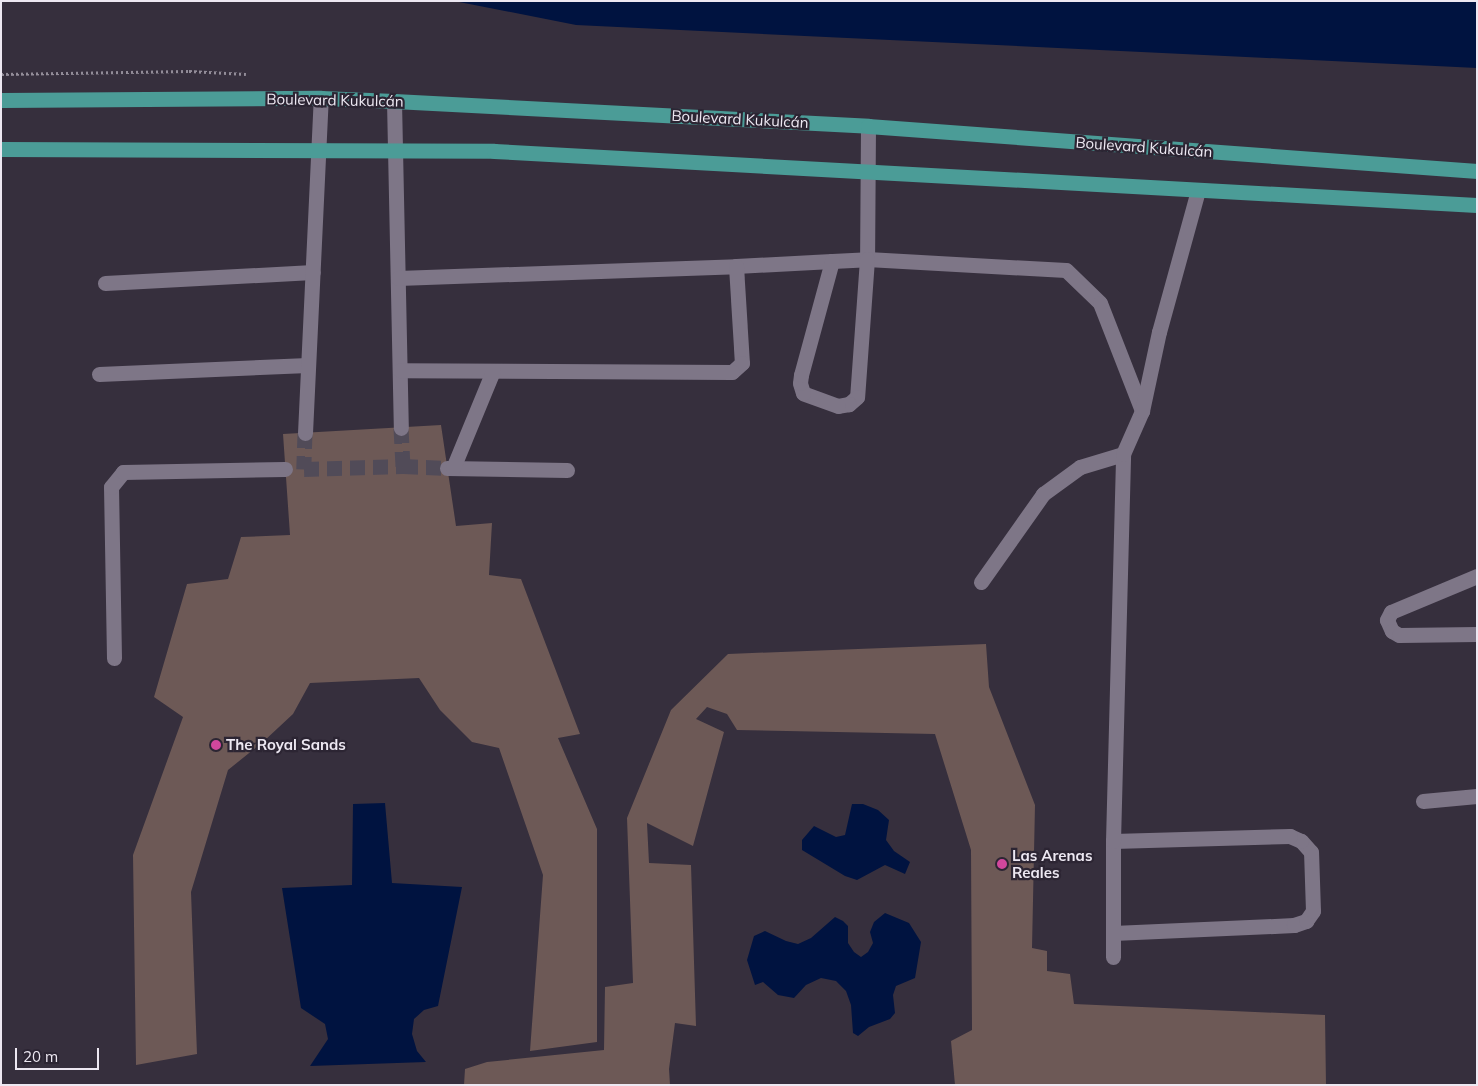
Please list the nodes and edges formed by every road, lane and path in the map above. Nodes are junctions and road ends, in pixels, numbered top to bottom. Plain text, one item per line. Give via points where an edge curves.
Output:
1 (321, 98) junction
2 (1, 100) edge
3 (394, 101) junction
4 (868, 126) junction
5 (1, 149) edge
6 (317, 150) junction
7 (396, 151) junction
8 (868, 171) junction
9 (1477, 171) edge
10 (1198, 190) junction
11 (1477, 206) edge
12 (867, 259) junction
13 (832, 261) junction
14 (736, 266) junction
15 (313, 272) junction
16 (398, 278) junction
17 (106, 283) dead end
18 (308, 365) junction
19 (400, 370) junction
20 (493, 371) junction
21 (99, 374) dead end
22 (1142, 411) junction
23 (401, 428) tunnel mouth
24 (305, 433) tunnel mouth
25 (1123, 454) junction
26 (285, 469) dead end
27 (567, 470) dead end
28 (1477, 576) edge
29 (981, 582) dead end
30 (1477, 634) edge
31 (114, 658) dead end
32 (1477, 796) edge
33 (1423, 801) dead end
34 (1113, 840) junction
35 (1113, 933) junction
36 (1113, 957) dead end

1 - 2 main road, Boulevard Kukulcán
1 - 3 main road, Boulevard Kukulcán
1 - 6 lane
3 - 4 main road, Boulevard Kukulcán
3 - 7 lane
4 - 8 lane
4 - 9 main road, Boulevard Kukulcán
5 - 6 main road
6 - 7 main road
6 - 15 lane
7 - 8 main road via 494,151
7 - 16 lane
8 - 10 main road
8 - 12 lane
10 - 11 main road
10 - 22 lane via 1159,332
12 - 13 lane
12 - 13 lane via 857,397 849,404 838,406 803,393 800,384
12 - 22 lane via 1066,270 1100,303
13 - 14 lane
14 - 16 lane
14 - 20 lane via 742,363 732,372
15 - 17 lane
15 - 18 lane
16 - 19 lane
18 - 21 lane
18 - 24 lane
19 - 20 lane
19 - 23 lane
20 - 27 lane via 450,468
22 - 25 lane
25 - 29 lane via 1080,467 1043,494
25 - 34 lane
26 - 31 lane via 123,472 111,487
28 - 30 lane via 1391,612 1387,620 1392,631 1399,635
32 - 33 lane
34 - 35 lane
34 - 35 lane via 1290,836 1301,841 1311,852 1313,911 1306,921 1294,925
35 - 36 lane

